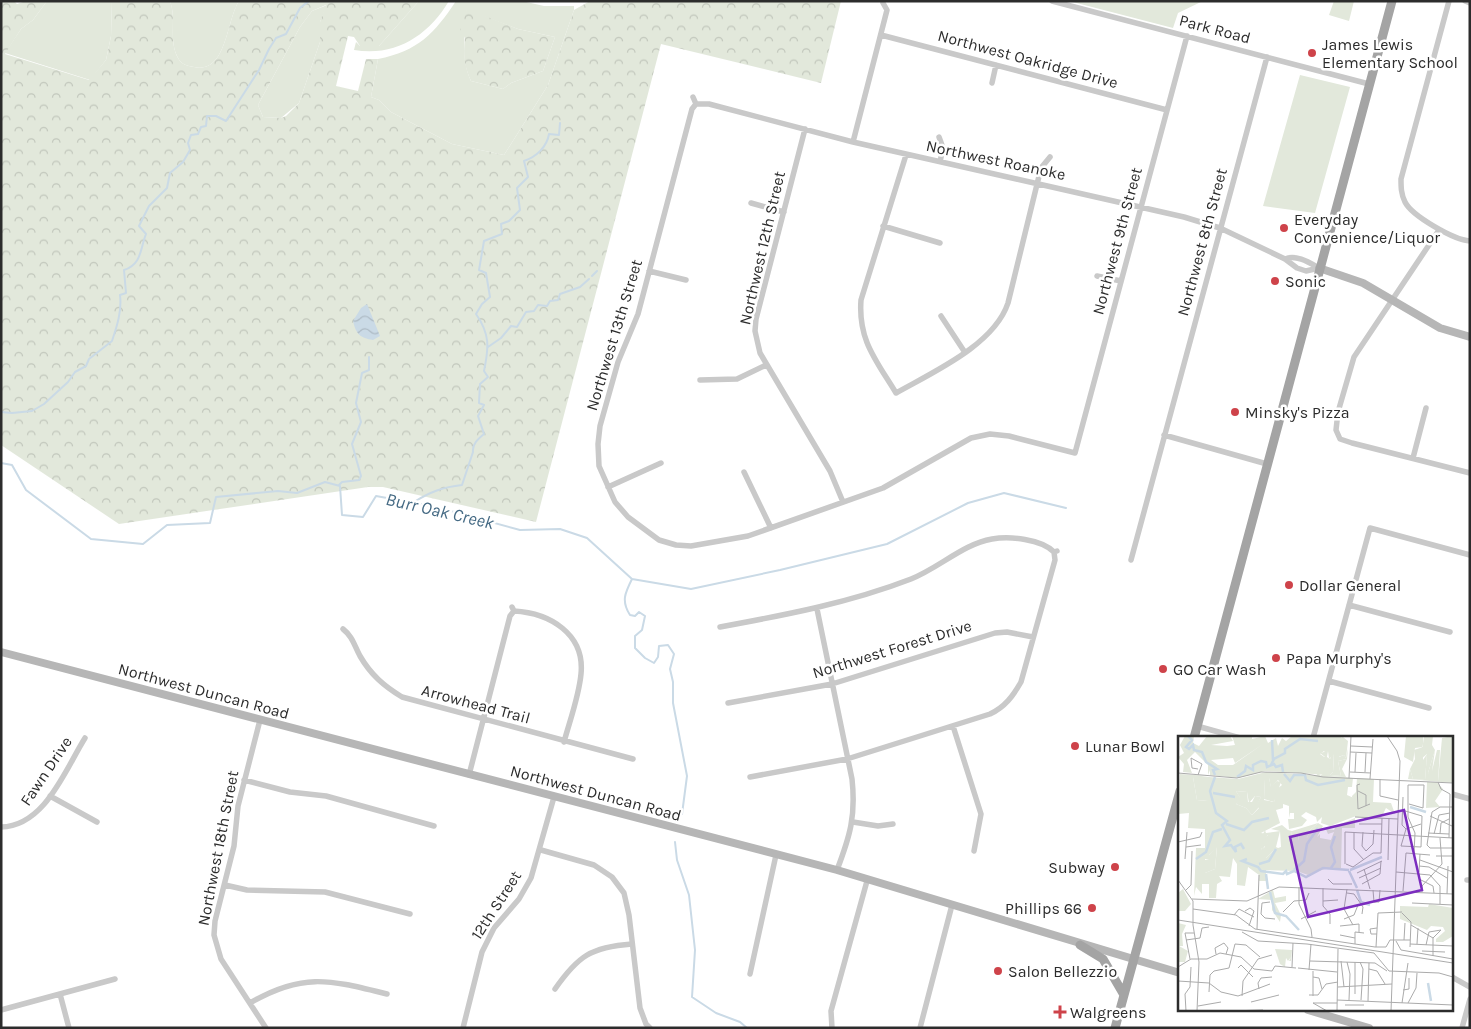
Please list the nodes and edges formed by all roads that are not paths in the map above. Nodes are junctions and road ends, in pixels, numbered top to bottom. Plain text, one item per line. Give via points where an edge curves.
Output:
1 (1052, 1) edge
2 (1392, 1) edge
3 (1449, 1) edge
4 (1465, 1) edge
5 (883, 3) dead end
6 (1470, 3) edge
7 (881, 35) junction
8 (1187, 36) junction
9 (1267, 57) junction
10 (996, 65) junction
11 (992, 83) dead end
12 (1370, 84) junction
13 (693, 97) dead end
14 (696, 104) junction
15 (1167, 110) junction
16 (805, 129) junction
17 (939, 137) dead end
18 (853, 142) junction
19 (906, 155) junction
20 (1050, 157) dead end
21 (940, 162) junction
22 (1037, 183) junction
23 (751, 203) dead end
24 (1141, 207) junction
25 (784, 212) junction
26 (883, 226) junction
27 (1220, 228) junction
28 (1439, 230) junction
29 (1470, 241) edge
30 (940, 243) dead end
31 (1285, 259) junction
32 (1319, 268) junction
33 (649, 271) junction
34 (1097, 276) dead end
35 (686, 280) dead end
36 (1120, 281) junction
37 (1393, 299) junction
38 (940, 316) dead end
39 (1470, 337) edge
40 (964, 352) junction
41 (766, 365) junction
42 (700, 380) dead end
43 (1426, 408) dead end
44 (1164, 435) junction
45 (1075, 453) joint
46 (1413, 458) junction
47 (661, 463) dead end
48 (1268, 464) junction
49 (744, 472) dead end
50 (1470, 473) edge
51 (608, 488) junction
52 (843, 502) junction
53 (771, 528) junction
54 (1470, 555) edge
55 (1130, 560) dead end
56 (1349, 605) junction
57 (817, 609) junction
58 (720, 627) dead end
59 (343, 629) dead end
60 (1450, 632) dead end
61 (1033, 637) junction
62 (1, 652) edge
63 (1329, 681) junction
64 (832, 684) junction
65 (728, 703) dead end
66 (1429, 708) dead end
67 (260, 720) junction
68 (482, 720) junction
69 (953, 726) junction
70 (1197, 726) junction
71 (1194, 736) edge
72 (1233, 736) edge
73 (1314, 736) edge
74 (85, 738) dead end
75 (564, 742) junction
76 (633, 759) dead end
77 (847, 759) junction
78 (469, 774) junction
79 (750, 777) dead end
80 (244, 780) junction
81 (1454, 795) edge
82 (50, 796) junction
83 (554, 797) junction
84 (1178, 798) edge
85 (1470, 799) edge
86 (97, 822) dead end
87 (853, 822) junction
88 (893, 824) dead end
89 (434, 826) dead end
90 (1, 827) edge
91 (541, 850) junction
92 (974, 851) dead end
93 (776, 855) junction
94 (837, 870) junction
95 (867, 881) junction
96 (224, 885) junction
97 (952, 906) junction
98 (410, 914) dead end
99 (632, 944) junction
100 (1080, 945) junction
101 (1133, 961) junction
102 (1178, 972) edge
103 (750, 974) dead end
104 (1454, 978) edge
105 (115, 979) dead end
106 (1470, 987) edge
107 (555, 989) dead end
108 (60, 994) junction
109 (387, 994) dead end
110 (1124, 995) junction
111 (1470, 999) edge
112 (250, 1003) junction
113 (1, 1010) edge
114 (1313, 1012) edge
115 (1346, 1025) edge
116 (646, 1027) edge
117 (70, 1028) edge
118 (266, 1028) edge
119 (464, 1028) edge
120 (832, 1028) edge
121 (920, 1028) edge
122 (1115, 1028) edge
123 (1369, 1028) edge
124 (1462, 1028) edge

1 - 8 street, Park Road
2 - 12 main road
3 - 28 street via 1401,179 1406,204
4 - 6 street
5 - 7 street via 887,10
7 - 10 street, Northwest Oakridge Drive
7 - 18 street
8 - 9 street, Park Road
8 - 15 street, Northwest 9th Street
9 - 12 street, Park Road
9 - 27 street, Northwest 8th Street
10 - 11 street
10 - 15 street, Northwest Oakridge Drive
12 - 32 main road
13 - 14 street
14 - 16 street, Northwest Roanoke via 709,104
14 - 33 street, Northwest 13th Street
15 - 24 street, Northwest 9th Street
16 - 18 street, Northwest Roanoke
16 - 25 street, Northwest 12th Street
17 - 21 street via 943,148
18 - 19 street, Northwest Roanoke
19 - 21 street, Northwest Roanoke
19 - 26 street
20 - 22 street via 1041,168
21 - 22 street, Northwest Roanoke
22 - 24 street, Northwest Roanoke
22 - 40 street via 1005,312 991,332
23 - 25 street
24 - 27 street, Northwest Roanoke
24 - 36 street, Northwest 9th Street
25 - 41 street, Northwest 12th Street via 756,319 757,343
26 - 30 street
26 - 40 street via 861,300 861,320 868,349 896,393
27 - 31 street, Northwest Roanoke
27 - 44 street, Northwest 8th Street
28 - 29 street via 1457,240
28 - 37 street
31 - 32 street, Northwest Roanoke via 1290,257
31 - 32 street, Northwest Roanoke via 1306,271
32 - 37 street via 1364,283
32 - 48 main road
33 - 35 street
33 - 51 street, Northwest 13th Street via 600,426 599,466
34 - 36 street
36 - 45 street, Northwest 9th Street
37 - 39 street via 1440,328
37 - 46 street via 1354,357 1336,430 1340,439
38 - 40 street
41 - 42 street via 737,379
41 - 52 street, Northwest 12th Street via 830,471
43 - 46 street
44 - 48 street
44 - 55 street, Northwest 8th Street
45 - 52 street, Northwest 13th Street via 1009,436 990,434 971,438 883,488
46 - 50 street
47 - 51 street
48 - 70 main road
49 - 53 street
51 - 53 street, Northwest 13th Street via 628,517 659,540 676,545 691,546 738,538
52 - 53 street, Northwest 13th Street
54 - 56 street via 1370,528
56 - 60 street
56 - 63 street
57 - 58 street
57 - 61 street via 912,579 972,546 993,539 1023,540 1056,551
57 - 64 street
59 - 68 street, Arrowhead Trail via 352,636 368,668 384,686 415,702
61 - 64 street, Northwest Forest Drive via 995,633
61 - 69 street via 1015,693 990,714
62 - 67 street, Northwest Duncan Road
63 - 66 street
63 - 73 street
64 - 65 street, Northwest Forest Drive
64 - 77 street
67 - 78 street, Northwest Duncan Road
67 - 80 street, Northwest 18th Street
68 - 75 street, Arrowhead Trail
68 - 75 street via 513,609 546,617 567,631 578,648 581,675
68 - 78 street
69 - 77 street
69 - 92 street via 981,814
70 - 71 main road
70 - 72 street
74 - 82 street, Fawn Drive
75 - 76 street, Arrowhead Trail
77 - 79 street
77 - 87 street via 854,802
78 - 83 street, Northwest Duncan Road
80 - 89 street via 290,792 326,796
80 - 96 street, Northwest 18th Street via 234,846
81 - 85 street
82 - 86 street
82 - 90 street, Fawn Drive via 32,818 14,826
83 - 91 street, 12th Street
83 - 93 street, Northwest Duncan Road
84 - 101 main road
87 - 88 street via 878,826
87 - 94 street
91 - 99 street via 586,862 612,877 627,903
91 - 119 street, 12th Street via 527,887 494,928 482,952
93 - 94 street, Northwest Duncan Road
93 - 103 street
94 - 95 street, Northwest Duncan Road
95 - 97 street, Northwest Duncan Road
95 - 120 street via 831,1011
96 - 98 street via 247,890 326,892
96 - 112 street, Northwest 18th Street via 215,921 217,946 221,959
97 - 100 street, Northwest Duncan Road
97 - 121 street
99 - 107 street via 598,948 588,953
99 - 116 street via 640,1008
100 - 101 street, Northwest Duncan Road
100 - 110 main road via 1103,959
101 - 102 street, Northwest Duncan Road
101 - 110 main road
104 - 106 street
105 - 108 street
108 - 113 street
108 - 117 street
109 - 112 street via 342,983 311,980 283,986
110 - 122 main road
111 - 124 street
112 - 118 street, Northwest 18th Street
114 - 115 street
115 - 123 street

